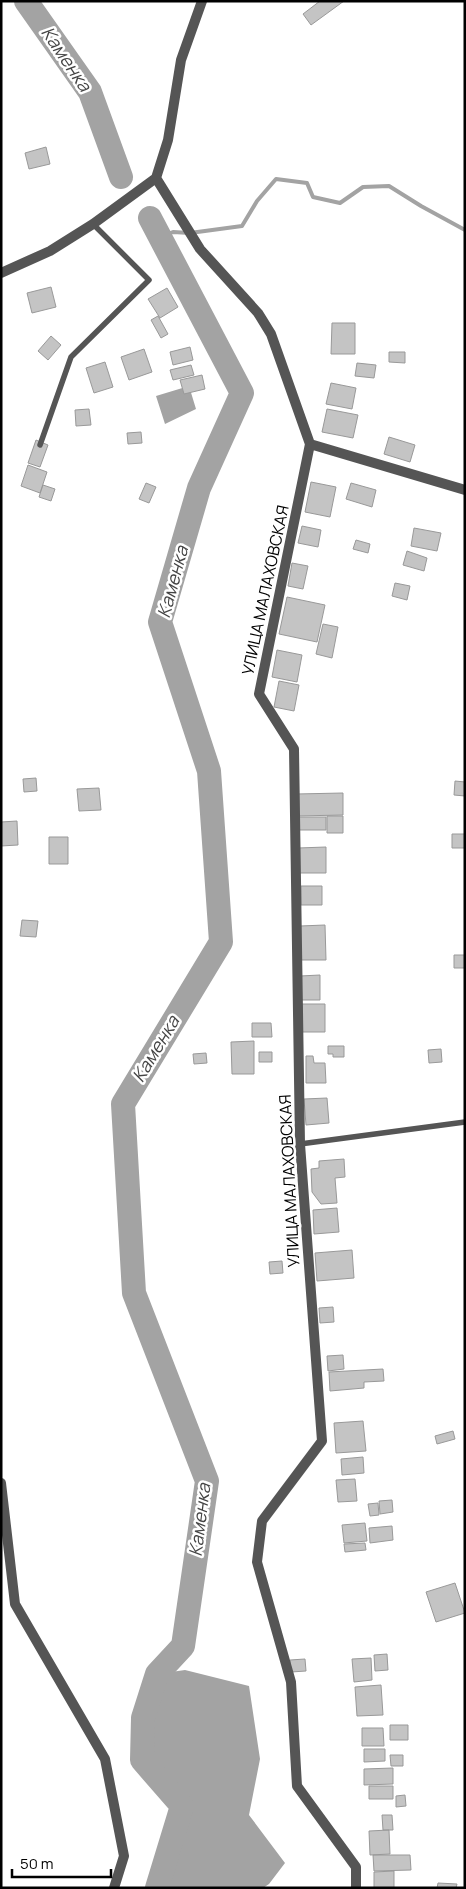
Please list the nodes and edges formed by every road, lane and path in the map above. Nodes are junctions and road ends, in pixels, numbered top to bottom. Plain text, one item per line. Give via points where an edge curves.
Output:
1 (202, 1) edge
2 (156, 178) junction
3 (93, 224) junction
4 (1, 273) edge
5 (310, 444) junction
6 (40, 445) dead end
7 (465, 490) edge
8 (465, 1122) edge
9 (300, 1144) junction
10 (1, 1483) edge
11 (114, 1888) edge
12 (356, 1888) edge

1 - 2 street via 181,60 168,140
2 - 3 street
2 - 5 street via 200,249 258,313 271,334
3 - 4 street via 50,252
3 - 6 lane via 149,280 71,357
5 - 7 street
5 - 9 street, УЛИЦА МАЛАХОВСКАЯ via 259,694 294,750
8 - 9 lane
9 - 12 street, УЛИЦА МАЛАХОВСКАЯ via 322,1441 262,1521 257,1562 290,1682 296,1786 356,1867
10 - 11 street via 15,1604 105,1759 124,1856

